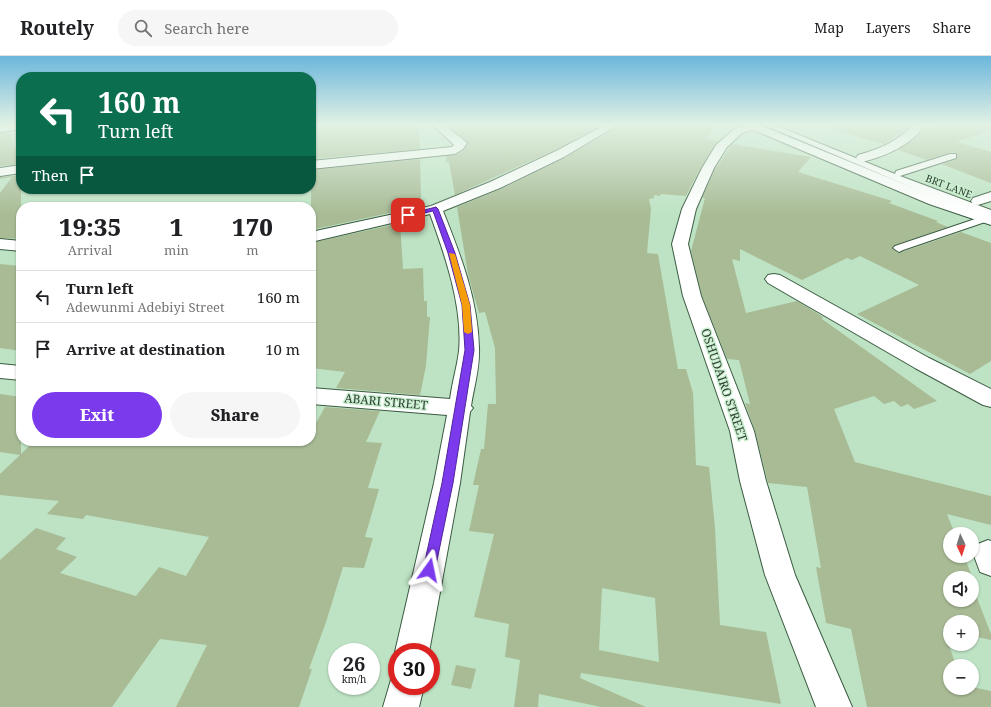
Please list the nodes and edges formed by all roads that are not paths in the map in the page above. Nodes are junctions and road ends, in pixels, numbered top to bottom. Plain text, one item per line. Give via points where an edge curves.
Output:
1 (413, 154) edge
2 (557, 154) edge
3 (716, 154) edge
4 (824, 154) edge
5 (853, 154) edge
6 (874, 154) edge
7 (953, 156) dead end
8 (862, 158) junction
9 (316, 164) edge
10 (16, 170) edge
11 (0, 172) edge
12 (899, 172) junction
13 (984, 198) edge
14 (991, 206) edge
15 (436, 209) junction
16 (989, 218) edge
17 (316, 236) edge
18 (0, 244) edge
19 (16, 246) edge
20 (900, 248) dead end
21 (774, 279) dead end
22 (0, 371) edge
23 (16, 373) edge
24 (316, 396) edge
25 (991, 399) edge
26 (461, 408) junction
27 (414, 643) edge
28 (404, 695) edge
29 (401, 707) edge
30 (834, 707) edge

1 - 9 main road
2 - 15 main road
3 - 30 main road, OSHUDAIRO STREET via 689,209 680,244 692,296 742,430 753,481 780,575
4 - 16 main road via 891,184
5 - 8 main road
6 - 8 main road
7 - 12 lane
8 - 12 main road
10 - 11 main road
12 - 13 main road
13 - 14 main road
15 - 17 main road
15 - 26 main road via 452,253 466,305 469,350
16 - 20 lane
18 - 19 main road
21 - 25 main road
22 - 23 main road
24 - 26 main road, ABARI STREET
26 - 27 main road
28 - 29 main road

